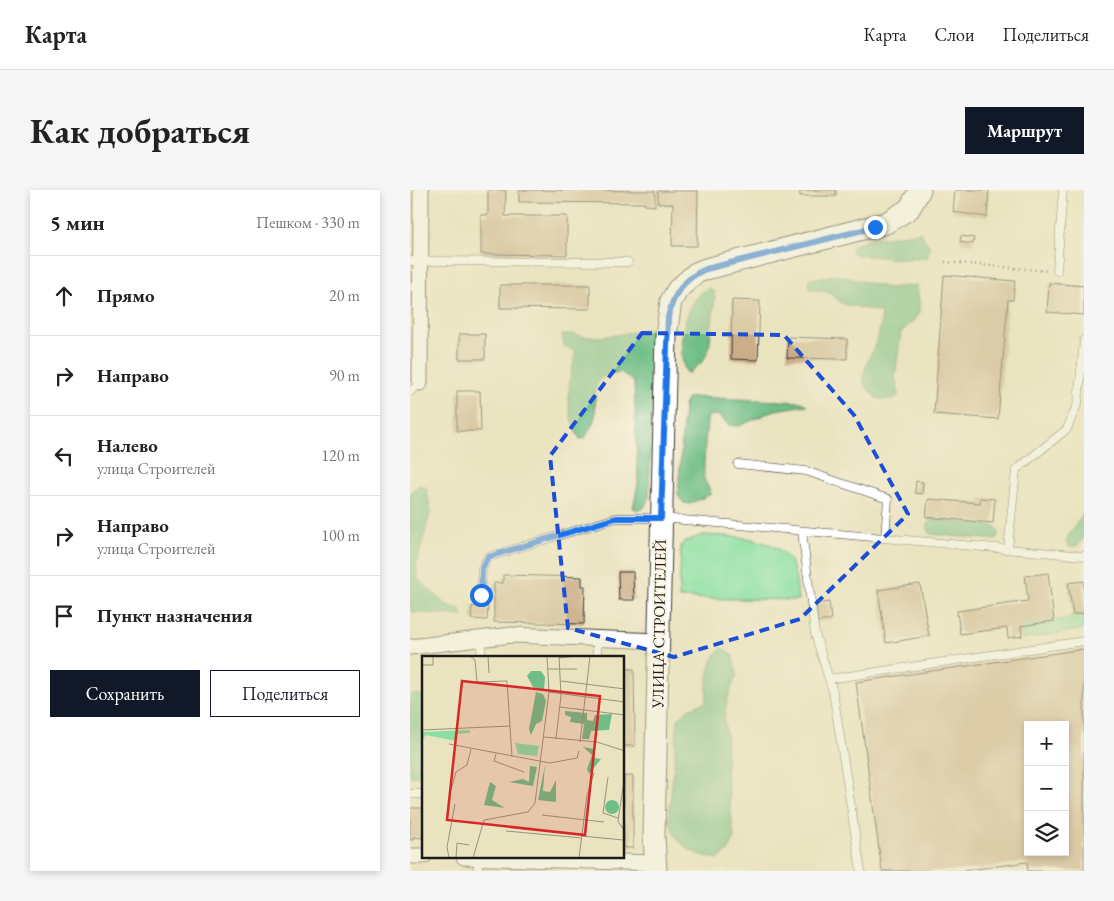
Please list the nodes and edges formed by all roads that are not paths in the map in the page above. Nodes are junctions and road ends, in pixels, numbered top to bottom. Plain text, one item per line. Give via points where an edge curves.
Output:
1 (421, 190) edge
2 (920, 190) edge
3 (1063, 190) edge
4 (416, 261) edge
5 (628, 262) dead end
6 (1057, 272) road end
7 (1084, 340) edge
8 (415, 388) edge
9 (738, 464) dead end
10 (661, 518) junction
11 (802, 532) junction
12 (885, 538) junction
13 (1008, 549) junction
14 (1084, 556) edge
15 (481, 595) dead end
16 (482, 638) junction
17 (597, 638) junction
18 (1084, 641) edge
19 (660, 642) junction
20 (410, 646) edge
21 (481, 656) edge
22 (597, 656) edge
23 (829, 679) junction
24 (478, 858) edge
25 (498, 858) edge
26 (598, 863) edge
27 (655, 867) edge
28 (478, 871) edge
29 (861, 871) edge

1 - 4 street
2 - 10 main road, УЛИЦА СТРОИТЕЛЕЙ via 909,209 886,223 706,269 696,273 678,289 672,301 666,336
3 - 6 lane
4 - 5 lane
4 - 8 street
7 - 13 lane via 1078,403 1067,429 1016,470
9 - 12 lane via 806,471 888,500
10 - 11 lane
10 - 15 lane via 616,518 488,557 482,568
10 - 19 main road, УЛИЦА СТРОИТЕЛЕЙ
11 - 12 lane
11 - 23 lane via 815,634
12 - 13 lane
13 - 14 lane
16 - 17 street via 512,635
16 - 20 street
16 - 21 lane
17 - 19 street
17 - 22 lane
18 - 23 lane
19 - 27 main road, УЛИЦА СТРОИТЕЛЕЙ
23 - 29 lane
24 - 28 lane
25 - 26 street
26 - 27 street

